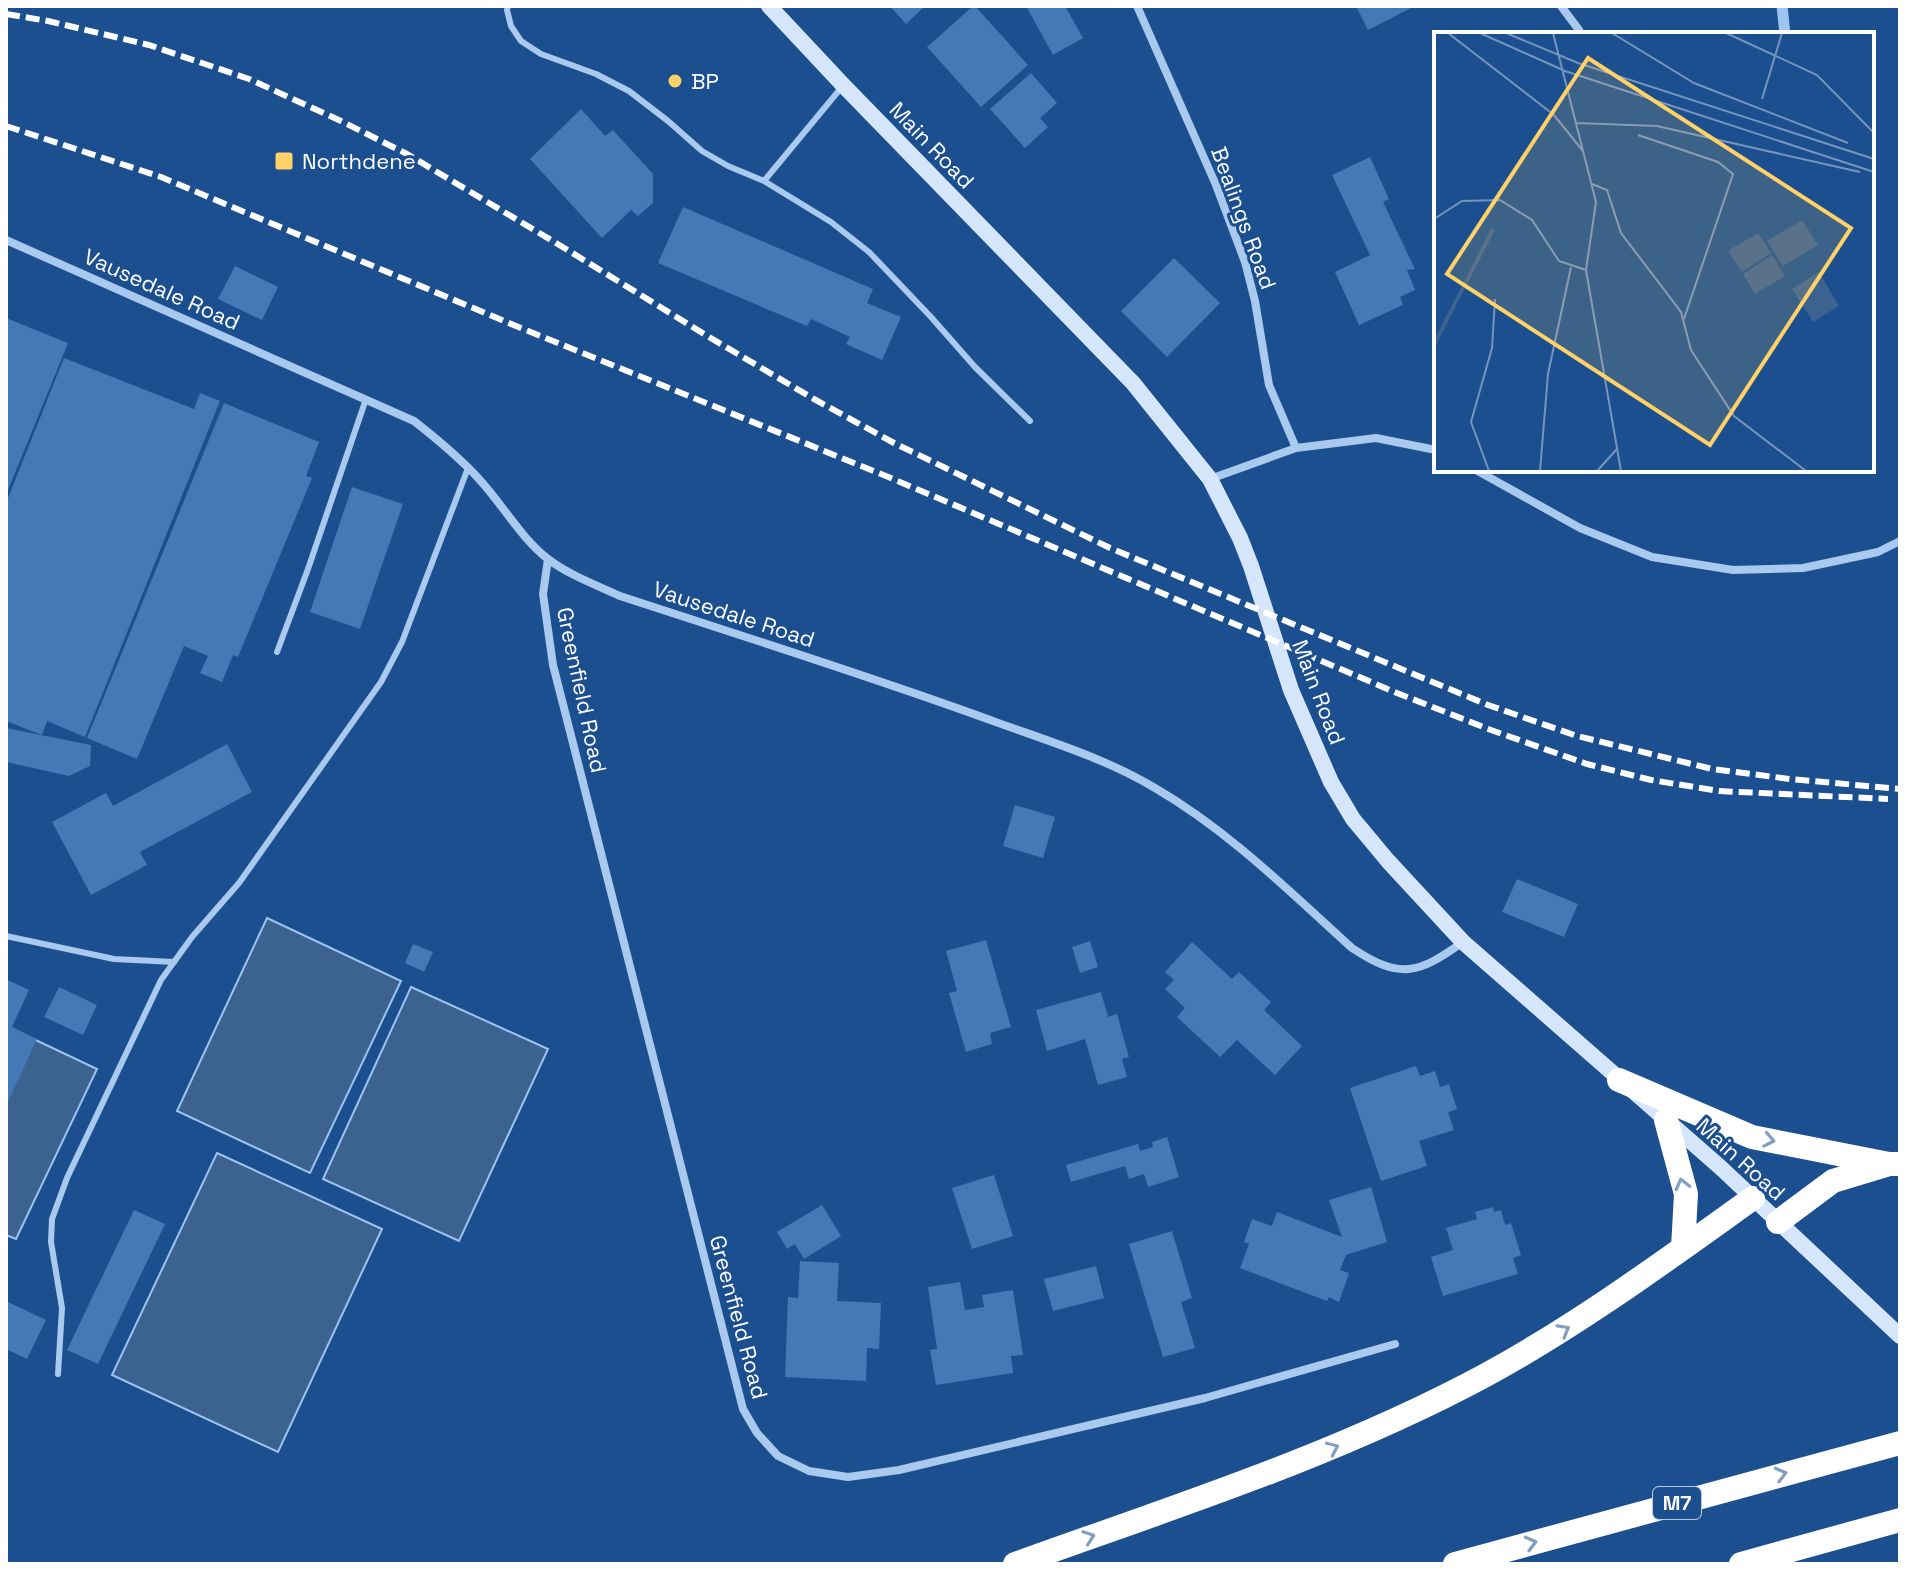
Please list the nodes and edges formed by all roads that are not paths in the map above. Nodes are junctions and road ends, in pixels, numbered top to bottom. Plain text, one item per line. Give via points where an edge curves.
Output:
1 (508, 6) edge
2 (769, 6) edge
3 (1137, 6) edge
4 (1561, 6) edge
5 (1579, 30) dead end
6 (843, 85) junction
7 (764, 181) junction
8 (6, 240) edge
9 (366, 399) junction
10 (1030, 421) dead end
11 (1296, 448) junction
12 (1434, 450) edge
13 (468, 468) junction
14 (1480, 472) edge
15 (1210, 479) junction
16 (1900, 541) edge
17 (548, 559) junction
18 (277, 652) dead end
19 (6, 936) edge
20 (1463, 942) junction
21 (174, 962) junction
22 (1619, 1080) junction
23 (1666, 1120) junction
24 (1894, 1164) edge
25 (1753, 1198) junction
26 (1778, 1222) junction
27 (1683, 1248) junction
28 (1900, 1336) edge
29 (1395, 1344) dead end
30 (58, 1374) dead end
31 (1900, 1443) edge
32 (1900, 1520) edge
33 (1015, 1564) edge
34 (1455, 1564) edge
35 (1741, 1564) edge

1 - 7 lane via 511,26 521,41 629,91 702,151
2 - 6 main road, Main Road
3 - 11 street, Bealings Road via 1245,262 1269,385
4 - 5 street
6 - 7 lane
6 - 15 main road, Main Road via 1133,383
7 - 10 lane via 869,252
8 - 9 street, Vausedale Road
9 - 13 street, Vausedale Road via 414,421
9 - 18 lane
11 - 12 street via 1376,438
11 - 15 street
13 - 17 street, Vausedale Road
13 - 21 lane via 402,642 381,682 239,883
14 - 16 street via 1580,528 1652,557 1733,570 1803,568 1878,552
15 - 20 main road, Main Road via 1240,538 1291,690 1331,782 1353,819
17 - 20 street, Vausedale Road via 620,596 914,692 1112,765 1155,787 1229,838 1371,960 1394,969 1416,969
17 - 29 street, Greenfield Road via 543,594 553,665 743,1409 778,1456 809,1471 848,1477 899,1470 1205,1398
19 - 21 lane via 114,959
20 - 22 main road, Main Road
21 - 30 lane via 67,1178 52,1219 62,1308
22 - 23 main road, Main Road
22 -> 24 highway via 1752,1137
23 - 25 main road, Main Road
27 -> 23 highway via 1686,1194
24 - 26 highway via 1833,1181
25 - 26 main road, Main Road
25 - 27 highway
26 - 28 main road, Main Road
33 -> 27 highway via 1324,1452 1403,1416 1580,1320
34 -> 31 highway, M7
32 - 35 highway

